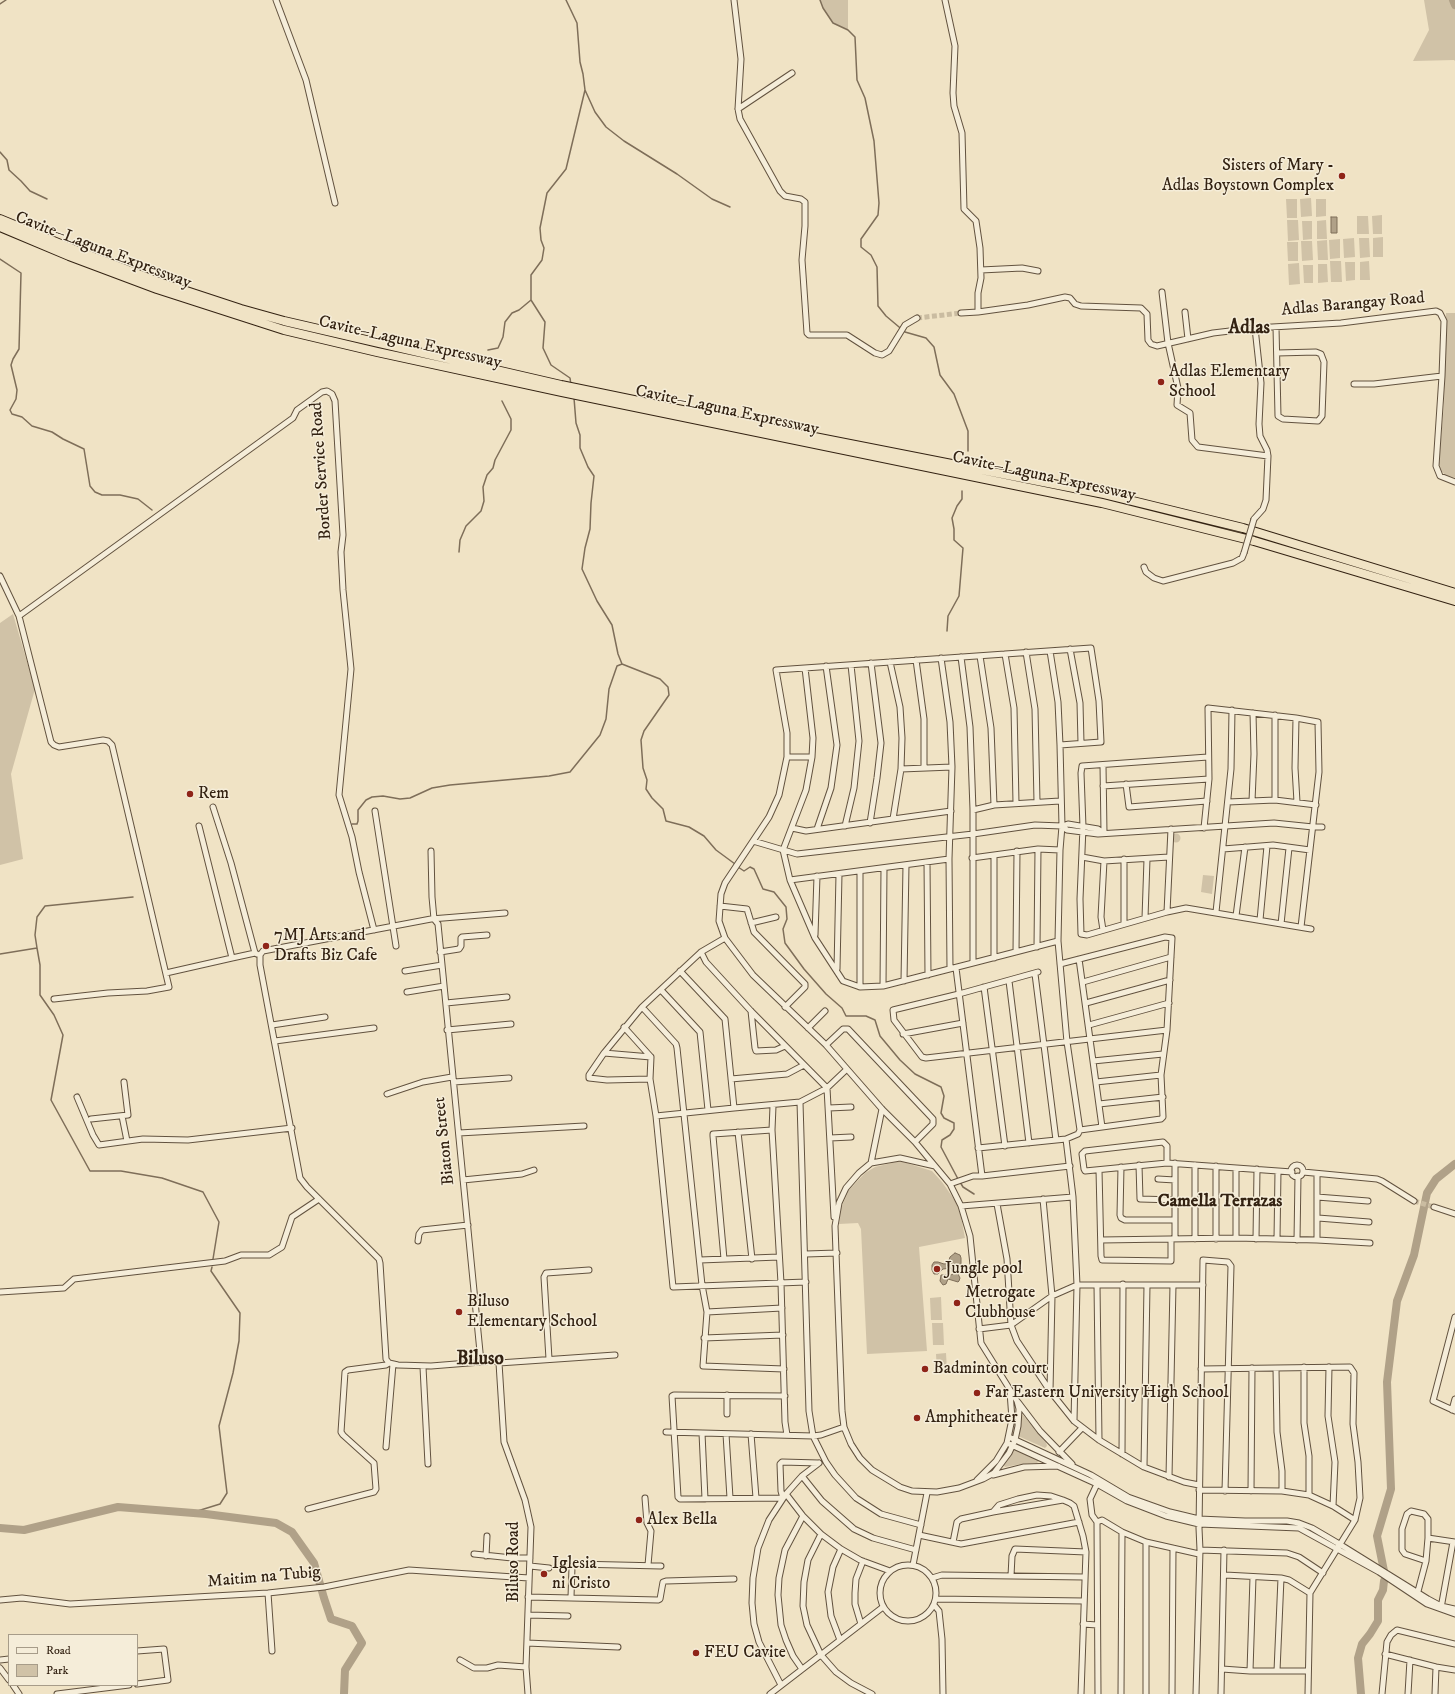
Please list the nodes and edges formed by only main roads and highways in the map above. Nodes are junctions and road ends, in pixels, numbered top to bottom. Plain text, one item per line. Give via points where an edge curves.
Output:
1 (0, 218) edge
2 (0, 227) edge
3 (562, 388) junction
4 (788, 436) junction
5 (1455, 593) edge
6 (1455, 601) edge

1 - 3 highway, Cavite–Laguna Expressway via 118,267 241,309
2 - 3 highway, Cavite–Laguna Expressway via 157,289 258,323 377,352
3 - 4 highway, Cavite–Laguna Expressway
4 - 5 highway, Cavite–Laguna Expressway via 1104,494 1243,528
4 - 6 highway, Cavite–Laguna Expressway via 1102,503 1254,541

